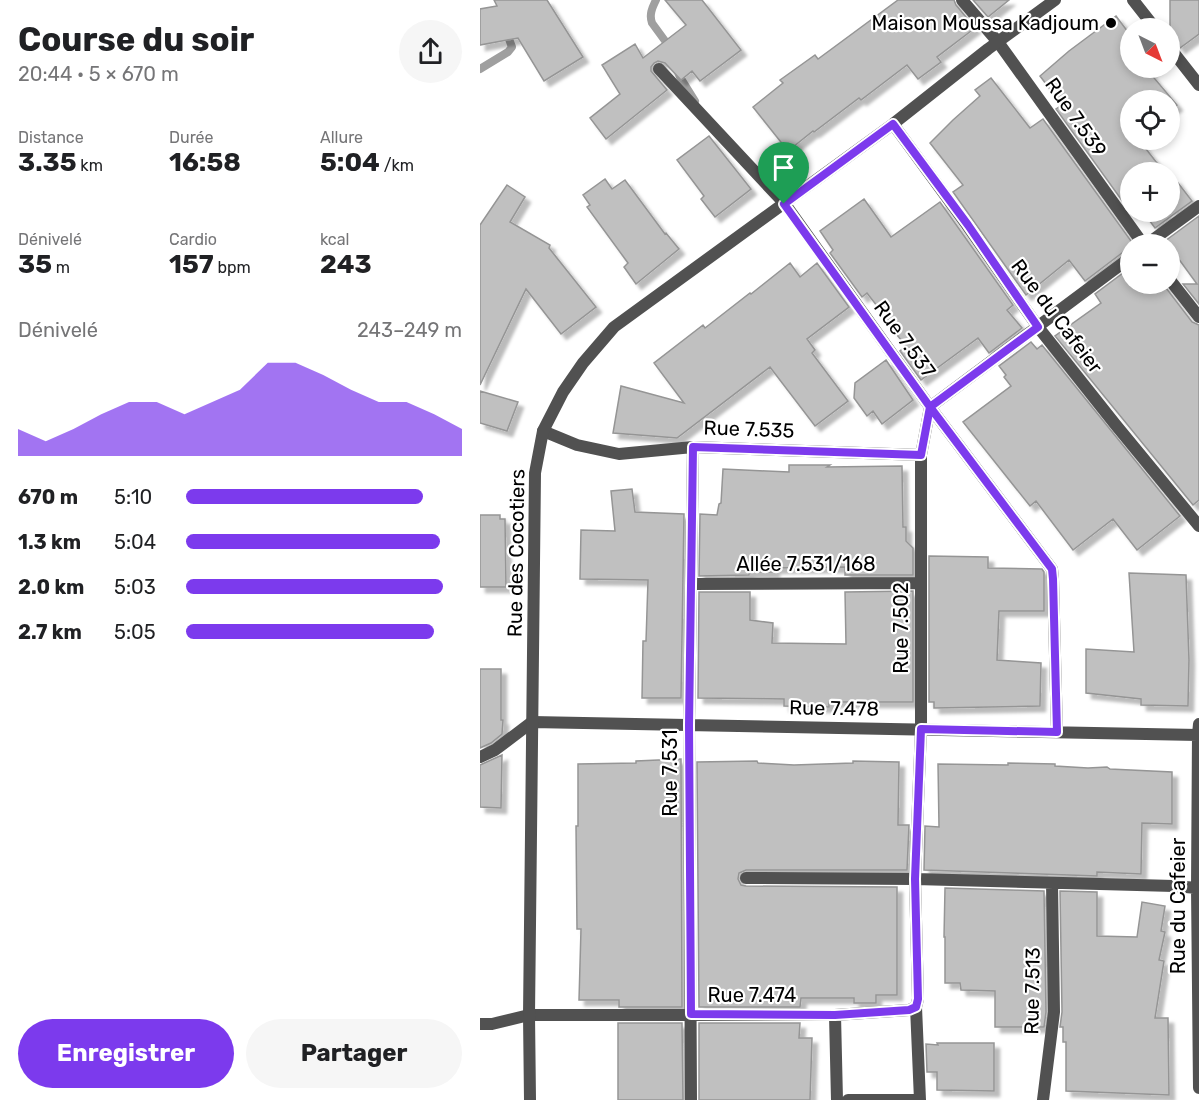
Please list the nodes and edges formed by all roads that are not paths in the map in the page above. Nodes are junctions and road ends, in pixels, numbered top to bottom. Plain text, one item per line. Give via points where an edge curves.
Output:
1 (962, 0) edge
2 (1054, 0) edge
3 (1133, 0) edge
4 (1147, 18) edge
5 (998, 42) junction
6 (1180, 61) edge
7 (659, 69) dead end
8 (1199, 85) edge
9 (893, 124) junction
10 (784, 204) junction
11 (1199, 206) edge
12 (1136, 234) edge
13 (1161, 234) edge
14 (1120, 265) edge
15 (1180, 293) edge
16 (1199, 317) edge
17 (1038, 327) junction
18 (930, 407) junction
19 (543, 431) junction
20 (693, 447) junction
21 (921, 455) junction
22 (1199, 526) edge
23 (921, 583) junction
24 (691, 584) junction
25 (532, 722) junction
26 (689, 725) junction
27 (921, 729) junction
28 (1198, 729) edge
29 (1057, 732) junction
30 (480, 757) edge
31 (747, 878) dead end
32 (915, 879) junction
33 (1052, 883) junction
34 (1197, 888) junction
35 (916, 1007) junction
36 (691, 1014) junction
37 (529, 1015) junction
38 (835, 1015) junction
39 (480, 1024) edge
40 (1199, 1088) edge
41 (530, 1100) edge
42 (691, 1100) edge
43 (837, 1100) edge
44 (848, 1100) edge
45 (920, 1100) edge
46 (1043, 1100) edge

1 - 5 street, Rue 7.539
2 - 5 street, Rue des Cocotiers
3 - 4 street
5 - 9 street, Rue des Cocotiers
5 - 12 street, Rue 7.539
6 - 8 street
7 - 10 street, Rue 7.537
9 - 10 street, Rue des Cocotiers
9 - 17 street, Rue du Cafeier
10 - 18 street, Rue 7.537
10 - 19 street, Rue des Cocotiers via 614,327 563,392
11 - 13 street
14 - 17 street
15 - 16 street
17 - 18 street
17 - 22 street, Rue du Cafeier
18 - 21 street, Rue 7.502
18 - 29 street, Rue 7.537 via 1052,569
19 - 20 street, Rue 7.535 via 578,445 619,453
19 - 25 street, Rue des Cocotiers via 535,473
20 - 21 street, Rue 7.535
20 - 24 street, Rue 7.531
21 - 23 street, Rue 7.502
23 - 24 street, Allée 7.531/168
23 - 27 street, Rue 7.502
24 - 26 street, Rue 7.531
25 - 26 street, Rue 7.478
25 - 30 street
25 - 37 street, Rue des Cocotiers
26 - 27 street, Rue 7.478
26 - 36 street, Rue 7.531
27 - 29 street, Rue 7.478
27 - 32 street, Rue 7.502
28 - 29 street, Rue 7.478
28 - 34 street, Rue du Cafeier
31 - 32 street
32 - 33 street
32 - 35 street, Rue 7.502
33 - 34 street
33 - 46 street, Rue 7.513 via 1054,1012
34 - 40 street, Rue du Cafeier
35 - 38 street, Rue 7.474
35 - 45 street, Rue 7.502
36 - 37 street, Rue 7.474
36 - 38 street, Rue 7.474
36 - 42 street, Rue 7.531
37 - 39 street, Rue 7.474
37 - 41 street, Rue des Cocotiers
38 - 43 street
44 - 45 street

